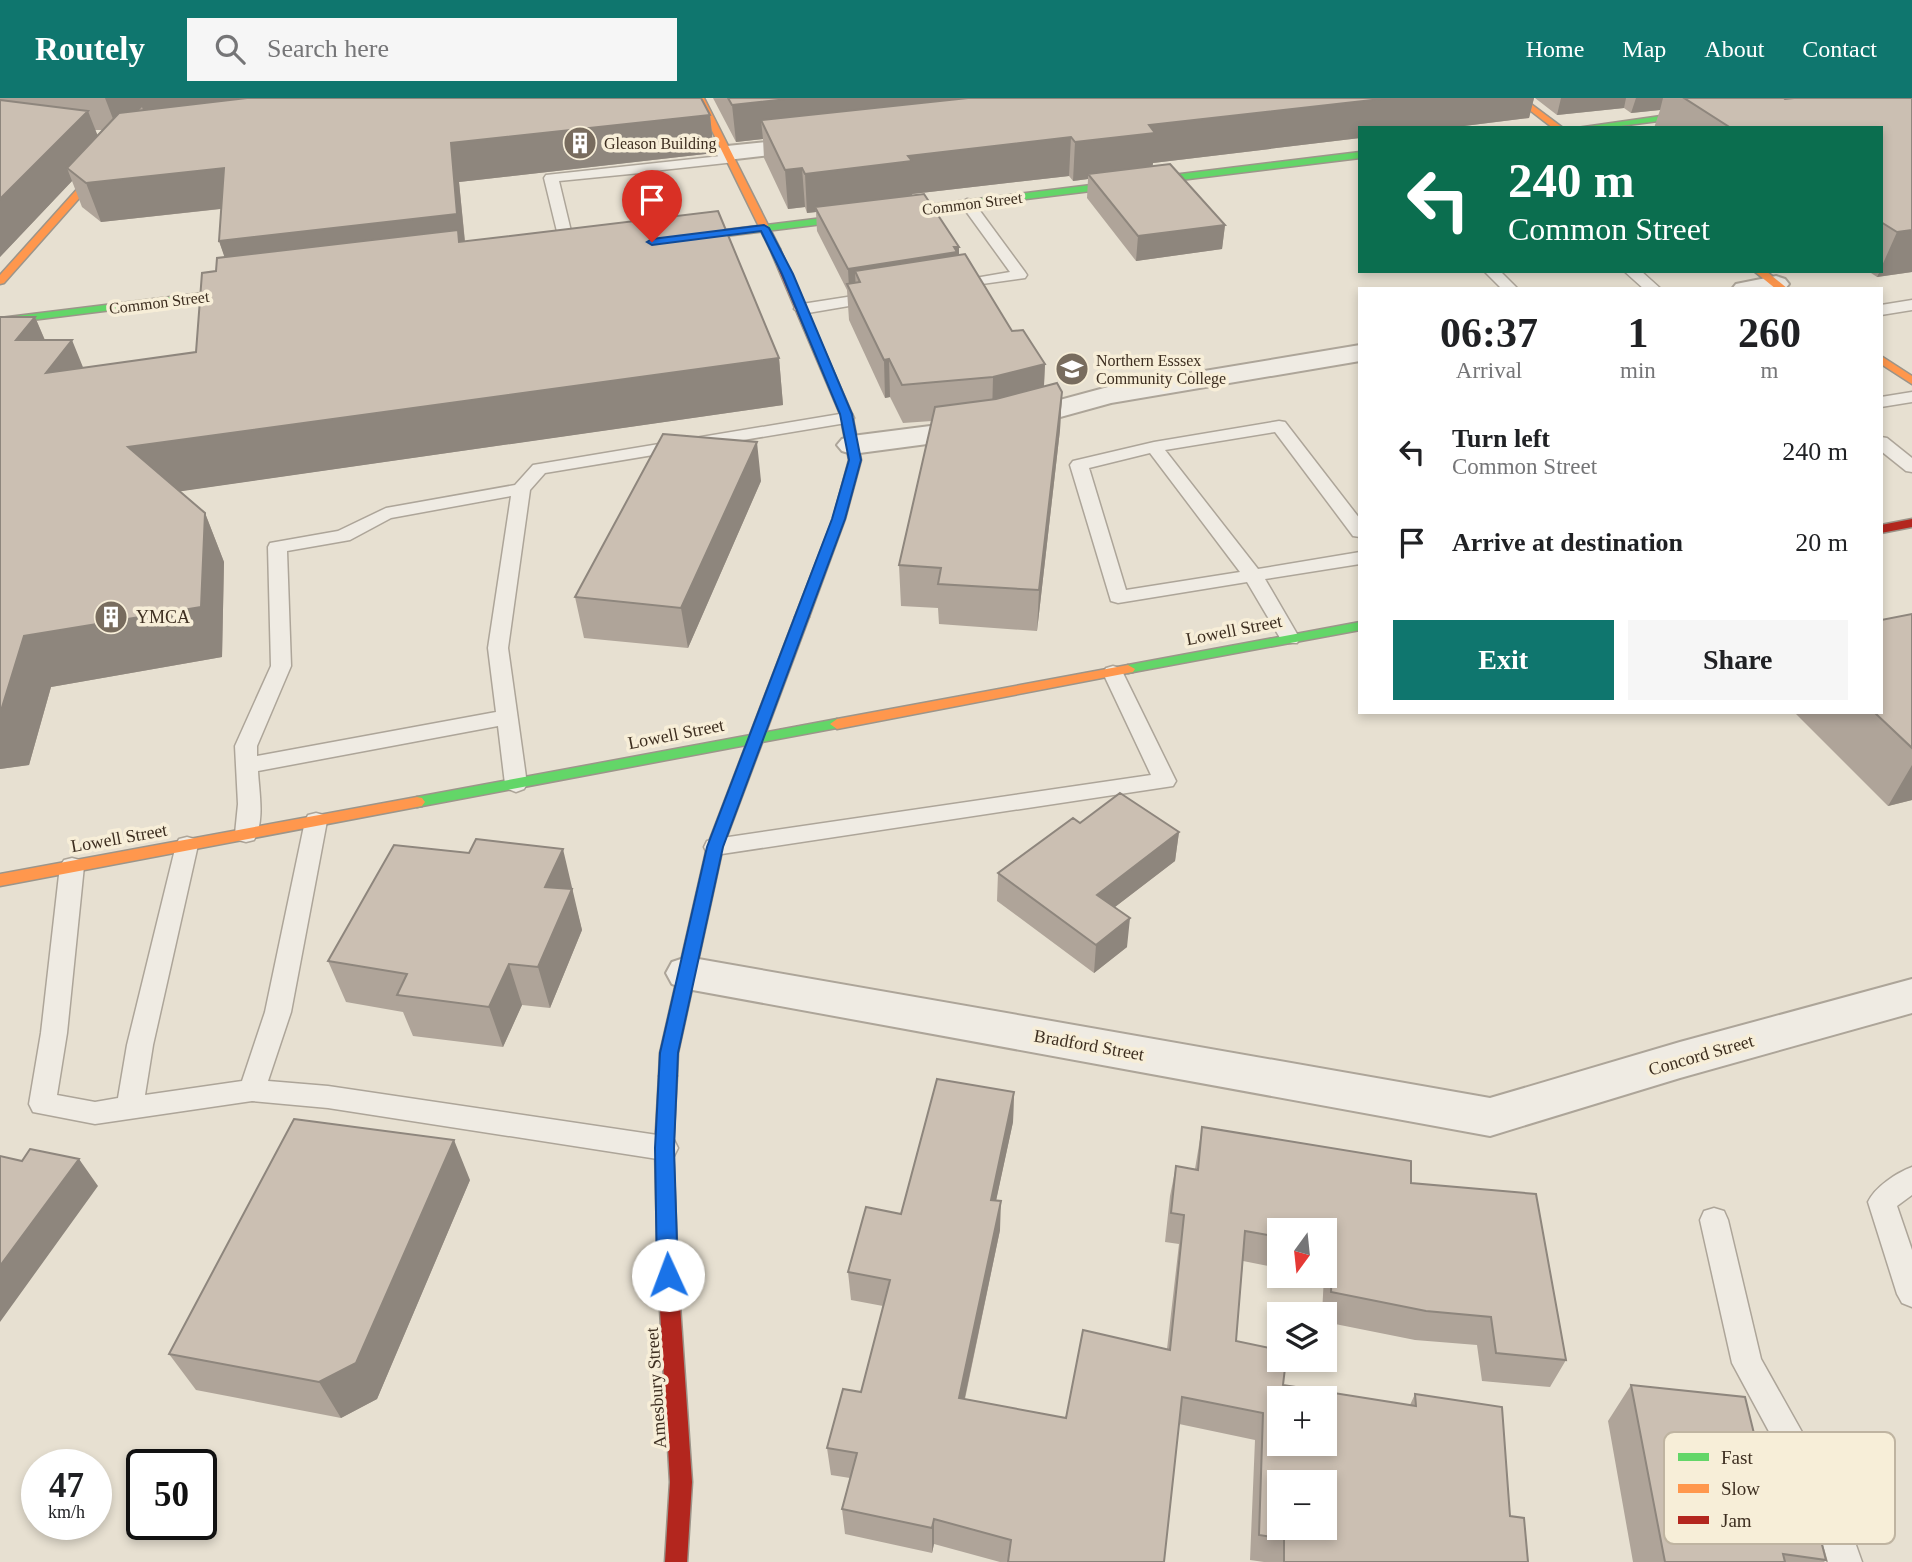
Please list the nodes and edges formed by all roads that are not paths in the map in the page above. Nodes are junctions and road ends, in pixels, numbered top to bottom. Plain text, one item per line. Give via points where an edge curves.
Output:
1 (164, 98) edge
2 (700, 98) edge
3 (1517, 98) edge
4 (1722, 111) edge
5 (1556, 126) edge
6 (1598, 126) edge
7 (151, 138) edge
8 (117, 141) junction
9 (839, 141) edge
10 (1358, 155) edge
11 (728, 156) junction
12 (645, 168) junction
13 (967, 203) junction
14 (764, 228) junction
15 (669, 240) junction
16 (652, 242) edge
17 (569, 252) edge
18 (1493, 273) edge
19 (1634, 273) edge
20 (1776, 279) edge
21 (0, 282) edge
22 (1509, 287) edge
23 (1651, 287) edge
24 (1751, 287) edge
25 (939, 288) edge
26 (264, 289) edge
27 (898, 294) edge
28 (1912, 305) edge
29 (802, 309) junction
30 (1883, 310) edge
31 (0, 321) edge
32 (1358, 353) edge
33 (1883, 360) edge
34 (1912, 381) edge
35 (1912, 397) edge
36 (1883, 402) edge
37 (849, 431) junction
38 (1883, 444) edge
39 (1154, 447) junction
40 (1912, 467) edge
41 (521, 489) junction
42 (1912, 523) edge
43 (1358, 529) edge
44 (1883, 529) edge
45 (1358, 558) edge
46 (1252, 574) junction
47 (1358, 626) edge
48 (1290, 639) junction
49 (1113, 673) junction
50 (507, 717) junction
51 (756, 739) junction
52 (246, 766) junction
53 (516, 784) junction
54 (316, 821) junction
55 (246, 834) junction
56 (187, 845) junction
57 (715, 847) junction
58 (72, 866) junction
59 (0, 880) edge
60 (687, 973) junction
61 (1912, 996) edge
62 (252, 1090) junction
63 (130, 1108) junction
64 (1490, 1117) joint
65 (664, 1148) junction
66 (1912, 1179) edge
67 (1714, 1220) dead end
68 (1912, 1294) edge
69 (1785, 1432) edge
70 (1839, 1544) edge
71 (676, 1562) edge
72 (1845, 1562) edge

1 - 8 main road
2 - 11 main road, Amesbury Street
3 - 5 main road
4 - 6 main road
7 - 8 main road
8 - 21 main road
9 - 11 street
10 - 13 main road, Common Street
11 - 12 lane
11 - 14 main road, Amesbury Street
12 - 15 lane
12 - 17 lane via 551,178
13 - 14 main road, Common Street
13 - 25 lane via 1020,275
14 - 15 main road, Common Street
14 - 29 main road, Amesbury Street
15 - 16 main road, Common Street
18 - 22 lane
19 - 23 lane
20 - 24 street
26 - 31 main road, Common Street
27 - 29 lane
28 - 30 lane
29 - 37 main road, Amesbury Street
32 - 37 street via 1108,396 995,426
33 - 34 main road
35 - 36 lane
37 - 41 lane via 539,469
37 - 51 main road, Amesbury Street via 855,460 839,519
38 - 40 lane
39 - 43 lane via 1279,426
39 - 46 lane
39 - 46 lane via 1079,465 1118,597
41 - 50 lane via 498,648
41 - 52 lane via 386,513 343,536 277,547 281,666 246,746
42 - 44 main road
45 - 46 lane
46 - 48 lane
47 - 48 main road, Lowell Street
48 - 49 main road, Lowell Street
49 - 51 main road, Lowell Street
49 - 57 lane via 1165,781
50 - 52 lane
50 - 53 lane
51 - 53 main road, Lowell Street
51 - 57 main road, Amesbury Street
52 - 55 lane via 250,804
53 - 54 main road, Lowell Street
54 - 55 main road, Lowell Street
54 - 62 lane via 278,1012
55 - 56 main road, Lowell Street
56 - 58 main road, Lowell Street
56 - 63 lane via 140,1045
57 - 60 main road, Amesbury Street
58 - 59 main road, Lowell Street
58 - 63 lane via 43,1104 95,1113
60 - 64 street, Bradford Street
60 - 65 main road, Amesbury Street via 669,1053
61 - 64 street, Concord Street
62 - 63 lane
62 - 65 lane via 328,1097
65 - 71 main road, Amesbury Street via 681,1482
66 - 68 lane via 1882,1202
67 - 69 lane via 1747,1363
70 - 72 lane

